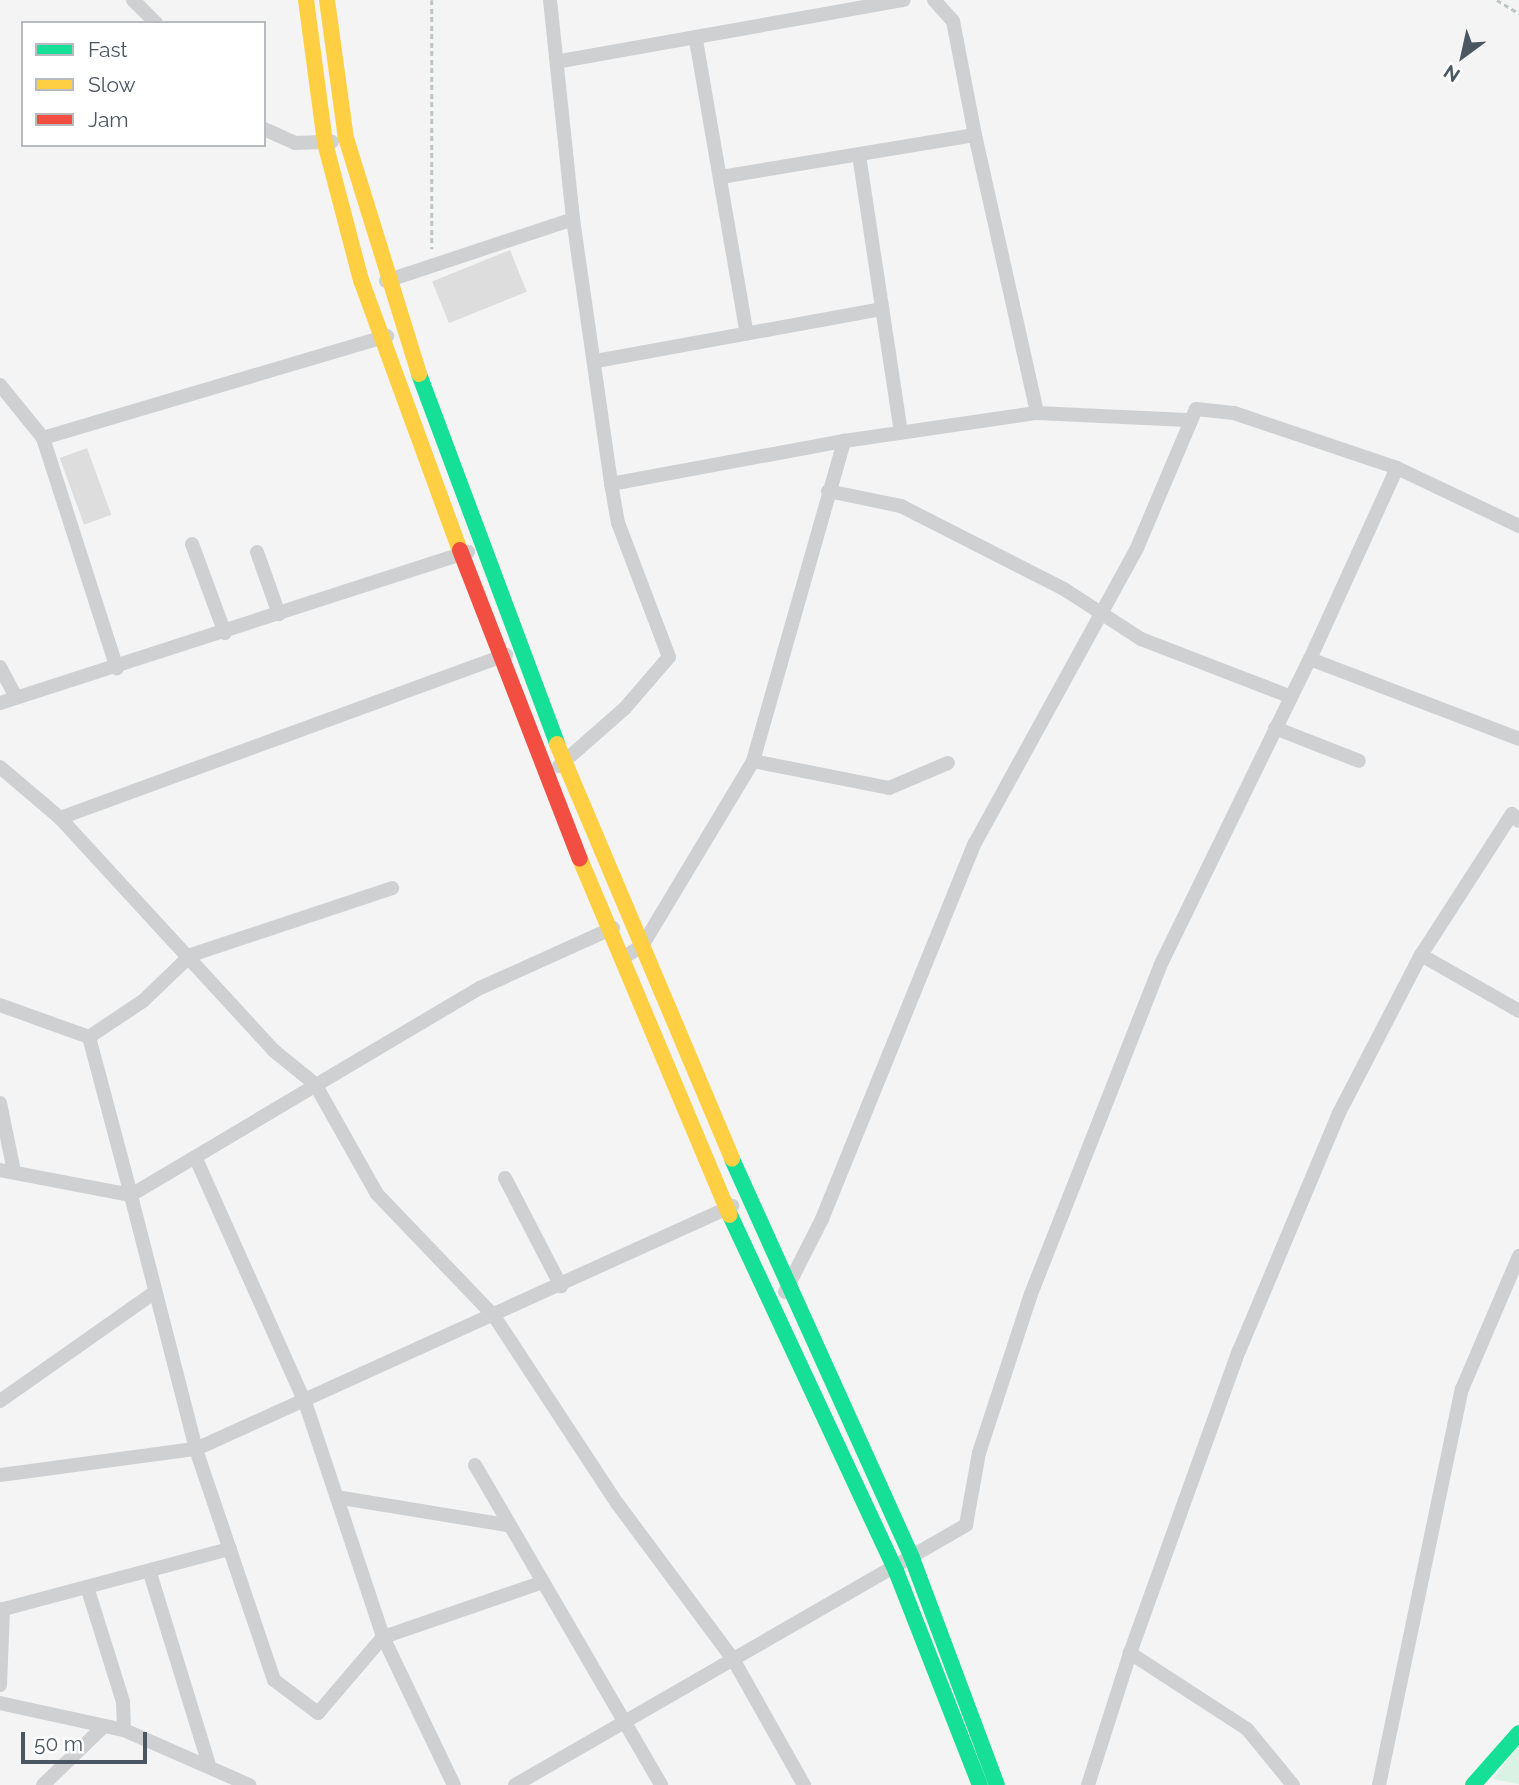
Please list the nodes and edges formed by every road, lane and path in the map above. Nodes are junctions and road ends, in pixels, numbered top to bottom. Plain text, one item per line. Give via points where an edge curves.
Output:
1 (134, 0) edge
2 (306, 0) edge
3 (327, 0) edge
4 (432, 0) edge
5 (550, 0) edge
6 (904, 0) edge
7 (934, 0) edge
8 (1497, 0) edge
9 (1519, 13) edge
10 (154, 21) edge
11 (696, 40) junction
12 (561, 61) junction
13 (266, 130) edge
14 (975, 135) junction
15 (346, 138) junction
16 (325, 144) junction
17 (859, 155) junction
18 (721, 177) junction
19 (573, 219) junction
20 (432, 266) junction
21 (386, 281) junction
22 (883, 309) junction
23 (402, 333) junction
24 (747, 334) junction
25 (383, 337) junction
26 (596, 361) junction
27 (0, 385) edge
28 (1037, 413) junction
29 (1187, 420) junction
30 (901, 433) junction
31 (43, 438) junction
32 (844, 441) junction
33 (1396, 468) junction
34 (611, 484) junction
35 (828, 491) junction
36 (1519, 526) edge
37 (192, 544) dead end
38 (479, 548) junction
39 (257, 552) dead end
40 (462, 555) junction
41 (1101, 613) junction
42 (279, 614) junction
43 (225, 633) junction
44 (517, 649) junction
45 (501, 658) junction
46 (1310, 659) junction
47 (0, 667) edge
48 (117, 668) junction
49 (15, 695) junction
50 (1291, 697) junction
51 (0, 703) edge
52 (1275, 728) junction
53 (1519, 739) edge
54 (752, 761) junction
55 (1359, 761) dead end
56 (948, 763) dead end
57 (564, 764) junction
58 (0, 767) edge
59 (545, 772) junction
60 (1517, 813) edge
61 (60, 818) junction
62 (590, 831) junction
63 (569, 834) junction
64 (392, 888) dead end
65 (631, 920) junction
66 (608, 931) junction
67 (642, 946) junction
68 (1421, 954) junction
69 (191, 955) junction
70 (621, 959) junction
71 (0, 1005) edge
72 (1519, 1011) edge
73 (89, 1037) junction
74 (315, 1084) junction
75 (0, 1103) edge
76 (197, 1161) junction
77 (7, 1171) edge
78 (505, 1178) dead end
79 (131, 1195) junction
80 (747, 1197) junction
81 (727, 1209) junction
82 (1519, 1256) edge
83 (1516, 1272) edge
84 (561, 1286) junction
85 (787, 1290) junction
86 (155, 1292) junction
87 (773, 1308) junction
88 (494, 1316) junction
89 (0, 1401) edge
90 (305, 1402) junction
91 (196, 1449) junction
92 (475, 1465) dead end
93 (0, 1475) edge
94 (342, 1498) junction
95 (506, 1525) junction
96 (230, 1549) junction
97 (912, 1558) junction
98 (896, 1571) junction
99 (150, 1573) junction
100 (543, 1582) junction
101 (88, 1590) junction
102 (1, 1609) edge
103 (383, 1637) junction
104 (1130, 1653) junction
105 (733, 1659) junction
106 (0, 1685) edge
107 (0, 1703) edge
108 (627, 1723) junction
109 (104, 1726) junction
110 (124, 1730) junction
111 (1519, 1733) edge
112 (208, 1762) junction
113 (43, 1785) edge
114 (249, 1785) edge
115 (454, 1785) edge
116 (515, 1785) edge
117 (661, 1785) edge
118 (804, 1785) edge
119 (980, 1785) edge
120 (997, 1785) edge
121 (1088, 1785) edge
122 (1293, 1785) edge
123 (1379, 1785) edge
124 (1473, 1785) edge

1 - 10 street
2 - 16 main road
3 - 15 main road
4 - 20 path
5 - 12 street
6 - 11 street
7 - 14 street via 953,21
8 - 9 path
11 - 12 street
11 - 18 street
12 - 19 street
13 - 16 street via 284,141
14 - 17 street
14 - 28 street
15 - 16 street
15 - 21 main road
16 - 25 main road
17 - 18 street
17 - 22 street
18 - 24 street
19 - 20 street
19 - 26 street
20 - 21 street
21 - 23 main road
22 - 24 street
22 - 30 street
23 - 25 street
23 - 38 main road
24 - 26 street
25 - 31 street
25 - 40 main road
26 - 34 street
27 - 31 street
28 - 29 street
28 - 30 street
29 - 33 street via 1196,409 1212,407
29 - 41 street via 1159,501
30 - 32 street
31 - 48 street
32 - 34 street
32 - 35 street
33 - 36 street
33 - 46 street
34 - 57 street via 618,523 669,657
35 - 41 street via 901,506
35 - 54 street
37 - 43 street
38 - 40 street
38 - 44 main road
39 - 42 street
40 - 42 street
40 - 45 main road
41 - 50 street via 1177,656
41 - 85 street via 975,843 822,1219
42 - 43 street
43 - 48 street
44 - 45 street
44 - 57 main road
45 - 59 main road
45 - 61 street
46 - 50 street
46 - 53 street
47 - 49 street
48 - 49 street
49 - 51 street
50 - 52 street
52 - 55 street
52 - 97 street via 1160,966 1031,1294 979,1454 971,1516 959,1532
54 - 56 street via 889,788
54 - 67 street
57 - 59 street
57 - 62 main road
58 - 61 street
59 - 63 main road
60 - 68 street
61 - 69 street
62 - 63 main road
62 - 65 main road
63 - 66 main road
64 - 69 street
65 - 66 street
65 - 67 main road
66 - 70 main road
66 - 74 street via 480,988
67 - 70 street
67 - 80 main road
68 - 72 street
68 - 104 street via 1288,1229
69 - 73 street via 144,1001
69 - 74 street via 273,1050
70 - 81 main road
71 - 73 street
73 - 79 street
74 - 76 street
74 - 88 street via 377,1194
75 - 77 street
76 - 79 street
76 - 90 street
77 - 79 street
78 - 84 street
79 - 86 street
80 - 81 street
80 - 85 main road
81 - 84 street
81 - 87 main road
82 - 83 street
83 - 123 street via 1462,1389
84 - 88 street
85 - 87 street
85 - 97 main road
86 - 89 street
86 - 91 street
87 - 98 main road
88 - 90 street
88 - 105 street via 617,1503
90 - 91 street
90 - 94 street
91 - 93 street
91 - 96 street
92 - 95 street
94 - 95 street
94 - 103 street
95 - 100 street
96 - 99 street
96 - 103 street via 266,1669 308,1710 318,1713 327,1705
97 - 98 street
97 - 120 main road
98 - 105 street
98 - 119 main road
99 - 101 street
99 - 112 street
100 - 103 street
100 - 108 street
101 - 102 street
101 - 110 street via 123,1702
102 - 106 street
103 - 115 street
104 - 121 street
104 - 122 street via 1247,1729
105 - 108 street
105 - 118 street
107 - 109 street
108 - 116 street
108 - 117 street
109 - 110 street
109 - 113 street
110 - 112 street
111 - 124 main road
112 - 114 street

